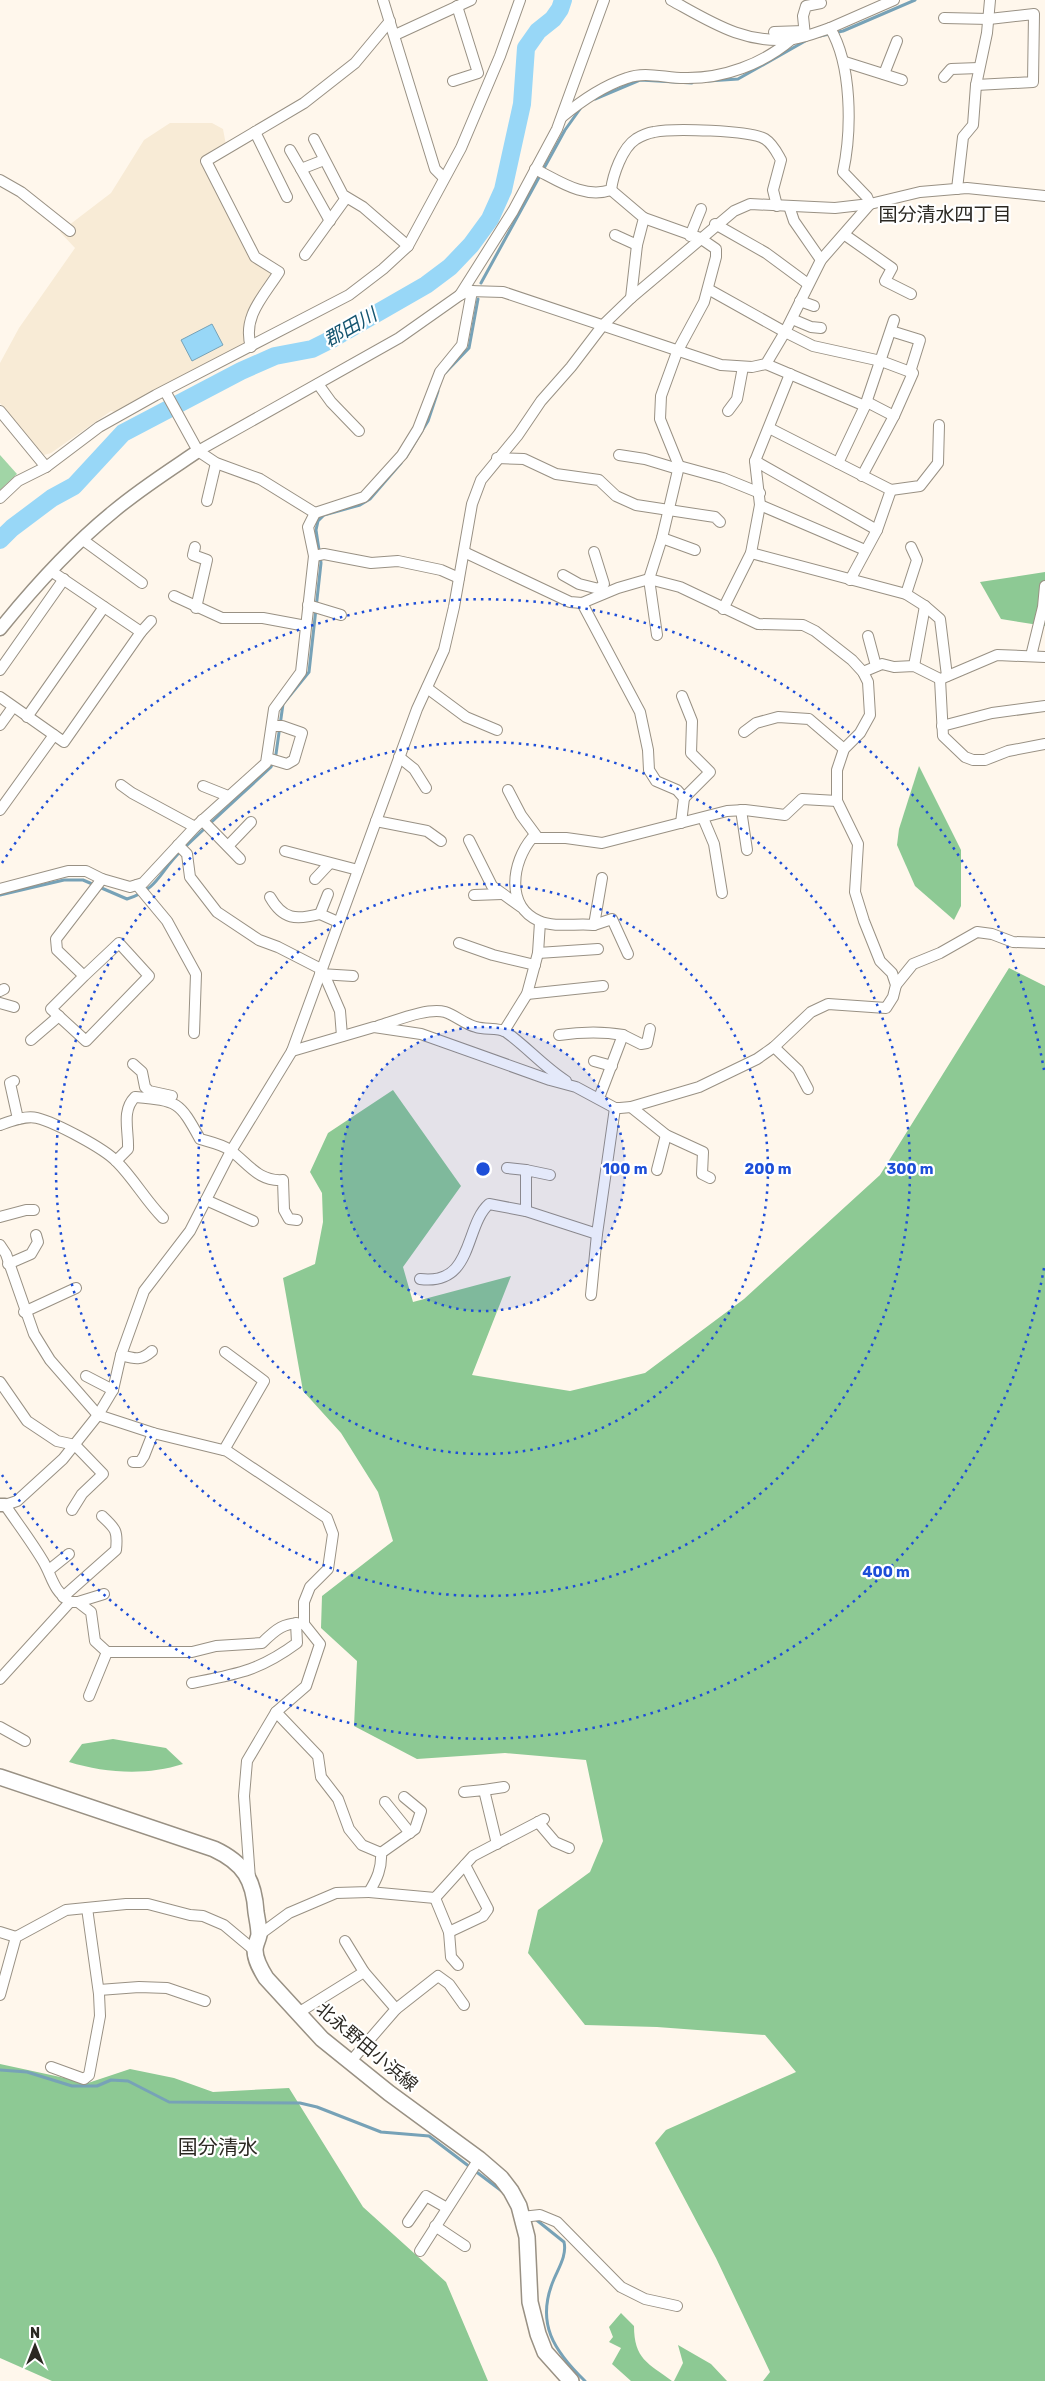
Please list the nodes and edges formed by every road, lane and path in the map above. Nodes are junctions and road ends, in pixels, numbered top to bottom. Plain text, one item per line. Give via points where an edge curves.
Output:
1 (383, 0) edge
2 (471, 0) edge
3 (520, 0) edge
4 (604, 0) edge
5 (671, 0) edge
6 (894, 0) edge
7 (990, 0) edge
8 (821, 3) dead end
9 (456, 6) junction
10 (944, 18) dead end
11 (989, 19) junction
12 (390, 21) junction
13 (830, 28) junction
14 (774, 32) dead end
15 (804, 34) junction
16 (395, 35) junction
17 (792, 39) junction
18 (897, 41) dead end
19 (845, 62) junction
20 (979, 68) junction
21 (884, 74) junction
22 (944, 77) dead end
23 (902, 80) dead end
24 (453, 81) dead end
25 (976, 85) junction
26 (561, 118) junction
27 (255, 132) junction
28 (314, 139) dead end
29 (290, 150) dead end
30 (324, 160) junction
31 (301, 169) junction
32 (538, 171) junction
33 (444, 178) junction
34 (0, 180) edge
35 (957, 189) junction
36 (611, 190) junction
37 (1045, 196) edge
38 (288, 197) dead end
39 (346, 198) junction
40 (870, 204) junction
41 (777, 206) junction
42 (789, 206) junction
43 (701, 209) dead end
44 (644, 218) junction
45 (330, 221) junction
46 (716, 224) junction
47 (70, 231) dead end
48 (614, 235) dead end
49 (845, 235) junction
50 (695, 237) junction
51 (638, 245) junction
52 (408, 246) junction
53 (305, 255) dead end
54 (821, 260) junction
55 (808, 284) junction
56 (708, 289) junction
57 (472, 291) junction
58 (911, 294) dead end
59 (460, 295) junction
60 (631, 298) junction
61 (800, 301) junction
62 (814, 306) dead end
63 (792, 319) junction
64 (603, 324) junction
65 (821, 328) dead end
66 (785, 332) junction
67 (251, 347) junction
68 (677, 352) junction
69 (881, 361) junction
70 (766, 364) junction
71 (743, 367) junction
72 (910, 372) junction
73 (790, 374) junction
74 (318, 384) junction
75 (166, 393) junction
76 (866, 404) junction
77 (0, 411) edge
78 (728, 411) dead end
79 (894, 416) junction
80 (939, 425) dead end
81 (769, 428) junction
82 (359, 431) dead end
83 (197, 449) junction
84 (619, 455) dead end
85 (497, 458) junction
86 (755, 461) junction
87 (216, 463) junction
88 (838, 463) junction
89 (46, 467) junction
90 (678, 468) junction
91 (862, 476) junction
92 (891, 490) junction
93 (760, 493) junction
94 (0, 498) edge
95 (208, 501) dead end
96 (760, 506) junction
97 (669, 509) junction
98 (315, 513) junction
99 (720, 522) dead end
100 (877, 530) junction
101 (662, 538) junction
102 (83, 540) junction
103 (196, 547) dead end
104 (911, 547) dead end
105 (695, 550) dead end
106 (865, 550) junction
107 (464, 552) junction
108 (594, 552) dead end
109 (752, 553) junction
110 (318, 555) junction
111 (51, 571) junction
112 (563, 575) dead end
113 (459, 578) junction
114 (64, 579) junction
115 (650, 579) junction
116 (850, 580) junction
117 (142, 583) dead end
118 (1045, 586) edge
119 (601, 592) junction
120 (906, 594) junction
121 (174, 596) dead end
122 (582, 603) junction
123 (309, 606) junction
124 (925, 606) junction
125 (104, 607) junction
126 (196, 608) junction
127 (723, 609) junction
128 (341, 615) dead end
129 (151, 621) dead end
130 (306, 626) junction
131 (0, 629) edge
132 (141, 632) junction
133 (657, 635) dead end
134 (868, 636) dead end
135 (1031, 656) junction
136 (1045, 657) edge
137 (876, 666) junction
138 (914, 666) junction
139 (0, 670) edge
140 (863, 672) junction
141 (943, 677) junction
142 (427, 688) junction
143 (682, 696) dead end
144 (0, 697) edge
145 (1045, 706) edge
146 (13, 707) junction
147 (27, 717) junction
148 (0, 725) edge
149 (276, 726) junction
150 (942, 726) junction
151 (497, 730) dead end
152 (744, 732) dead end
153 (54, 735) junction
154 (1045, 744) edge
155 (844, 749) junction
156 (400, 757) junction
157 (268, 759) junction
158 (121, 785) dead end
159 (203, 786) dead end
160 (426, 788) dead end
161 (508, 790) dead end
162 (228, 796) junction
163 (684, 798) junction
164 (837, 801) junction
165 (0, 810) edge
166 (741, 810) junction
167 (703, 818) junction
168 (376, 821) junction
169 (251, 822) dead end
170 (200, 823) junction
171 (682, 824) junction
172 (538, 838) junction
173 (469, 840) dead end
174 (441, 841) dead end
175 (178, 846) junction
176 (228, 846) junction
177 (747, 850) dead end
178 (285, 851) dead end
179 (240, 859) dead end
180 (329, 864) junction
181 (358, 870) junction
182 (602, 878) dead end
183 (315, 879) dead end
184 (98, 884) junction
185 (138, 886) junction
186 (0, 889) edge
187 (722, 893) dead end
188 (328, 894) dead end
189 (502, 894) junction
190 (474, 895) dead end
191 (270, 897) dead end
192 (521, 907) junction
193 (320, 914) junction
194 (338, 922) junction
195 (540, 922) junction
196 (594, 926) junction
197 (459, 943) dead end
198 (1045, 943) edge
199 (598, 948) dead end
200 (538, 953) junction
201 (628, 954) dead end
202 (535, 965) junction
203 (322, 972) junction
204 (84, 976) junction
205 (353, 976) dead end
206 (896, 985) junction
207 (603, 986) dead end
208 (527, 994) junction
209 (0, 1003) edge
210 (14, 1007) dead end
211 (59, 1016) junction
212 (374, 1027) junction
213 (650, 1029) dead end
214 (504, 1031) junction
215 (194, 1032) dead end
216 (559, 1035) dead end
217 (623, 1035) junction
218 (342, 1036) junction
219 (31, 1040) dead end
220 (774, 1047) junction
221 (292, 1051) junction
222 (594, 1061) dead end
223 (133, 1064) dead end
224 (612, 1066) junction
225 (14, 1081) dead end
226 (576, 1086) junction
227 (808, 1089) dead end
228 (599, 1098) junction
229 (631, 1107) junction
230 (615, 1108) junction
231 (184, 1111) junction
232 (18, 1119) junction
233 (0, 1125) edge
234 (666, 1134) junction
235 (231, 1151) junction
236 (116, 1161) junction
237 (507, 1168) dead end
238 (526, 1170) junction
239 (657, 1170) dead end
240 (550, 1175) dead end
241 (710, 1178) dead end
242 (206, 1200) junction
243 (34, 1210) dead end
244 (526, 1212) junction
245 (0, 1217) edge
246 (163, 1218) dead end
247 (297, 1220) dead end
248 (253, 1221) dead end
249 (597, 1234) junction
250 (36, 1235) dead end
251 (0, 1245) edge
252 (8, 1264) junction
253 (420, 1279) dead end
254 (76, 1288) dead end
255 (591, 1296) dead end
256 (24, 1312) junction
257 (152, 1351) dead end
258 (225, 1352) dead end
259 (121, 1355) junction
260 (86, 1376) dead end
261 (0, 1382) edge
262 (113, 1390) junction
263 (98, 1414) junction
264 (153, 1432) junction
265 (75, 1445) junction
266 (224, 1450) junction
267 (133, 1462) dead end
268 (2, 1505) edge
269 (72, 1510) dead end
270 (102, 1516) dead end
271 (69, 1554) dead end
272 (48, 1570) junction
273 (104, 1594) dead end
274 (70, 1601) junction
275 (300, 1624) junction
276 (107, 1652) junction
277 (0, 1679) edge
278 (192, 1683) dead end
279 (89, 1696) dead end
280 (276, 1712) junction
281 (0, 1727) edge
282 (25, 1741) dead end
283 (0, 1777) edge
284 (504, 1787) dead end
285 (484, 1790) junction
286 (464, 1792) dead end
287 (404, 1797) dead end
288 (385, 1802) dead end
289 (410, 1833) junction
290 (497, 1844) junction
291 (569, 1848) dead end
292 (381, 1853) junction
293 (466, 1865) junction
294 (250, 1879) junction
295 (369, 1892) junction
296 (435, 1898) junction
297 (87, 1908) junction
298 (0, 1932) edge
299 (449, 1932) junction
300 (259, 1935) junction
301 (16, 1938) junction
302 (344, 1941) dead end
303 (255, 1951) junction
304 (458, 1965) dead end
305 (364, 1972) junction
306 (99, 1990) junction
307 (0, 1995) edge
308 (204, 2001) dead end
309 (464, 2005) dead end
310 (396, 2009) junction
311 (298, 2013) junction
312 (351, 2061) junction
313 (51, 2067) dead end
314 (477, 2162) junction
315 (447, 2208) junction
316 (522, 2217) junction
317 (408, 2222) dead end
318 (436, 2226) junction
319 (465, 2246) dead end
320 (420, 2251) dead end
321 (677, 2306) dead end
322 (571, 2381) edge

1 - 12 street
2 - 9 street
3 - 33 street via 461,148
4 - 26 street
5 - 17 street via 718,27 740,35
6 - 13 street
7 - 11 street
8 - 15 street via 806,6
9 - 16 street
9 - 24 street via 478,74
10 - 11 street
11 - 20 street
11 - 25 street via 1034,14 1033,82
12 - 16 street
12 - 27 street via 334,81 304,104
13 - 15 street
13 - 19 street
14 - 15 street
15 - 17 street
16 - 33 street via 435,168
17 - 26 street via 778,52 743,69 685,78 627,77 593,94
18 - 21 street
19 - 21 street
19 - 40 street via 849,143 843,172
20 - 22 street via 951,69
20 - 25 street
21 - 23 street
25 - 35 street via 973,125 963,137
26 - 32 street
27 - 38 street
27 - 67 street via 206,161 255,257 279,272 250,318 247,334
28 - 30 street
29 - 31 street
30 - 31 street
30 - 39 street
31 - 45 street
32 - 36 street via 574,189 599,194
32 - 59 street
33 - 52 street
34 - 47 street via 21,192
35 - 37 street
35 - 40 street via 920,192
36 - 41 street via 627,149 635,140 652,132 746,134 764,139 781,160 773,190
36 - 44 street
39 - 45 street
39 - 52 street via 363,207
40 - 42 street via 835,208
40 - 49 street
41 - 42 street
41 - 46 street via 750,204
42 - 54 street via 794,221
43 - 50 street
44 - 50 street
44 - 51 street
45 - 53 street
46 - 50 street
46 - 55 street
48 - 51 street
49 - 54 street
49 - 58 street via 892,268 885,281
50 - 56 street via 716,249
50 - 60 street
51 - 60 street
52 - 67 street via 349,295
54 - 55 street
55 - 61 street
56 - 66 street
56 - 68 street
57 - 59 street
57 - 64 street via 503,292
57 - 98 street via 462,345 440,372 418,429 402,455 364,497
59 - 74 street via 399,338
60 - 64 street
61 - 62 street
61 - 63 street
63 - 65 street
63 - 66 street
64 - 68 street
64 - 85 street
66 - 69 street via 813,346
66 - 70 street
67 - 75 street
68 - 71 street via 721,365
68 - 90 street via 662,396 660,419
69 - 72 street
69 - 72 street via 892,325 920,340
69 - 76 street
70 - 71 street
70 - 73 street
71 - 78 street via 737,399
72 - 79 street via 913,374
73 - 76 street
73 - 81 street
74 - 82 street
74 - 83 street
75 - 83 street
75 - 89 street via 99,428
76 - 79 street
76 - 88 street
77 - 89 street
79 - 91 street
80 - 92 street via 938,462 920,486
81 - 86 street
81 - 88 street
83 - 87 street
83 - 102 street via 113,511
84 - 90 street
85 - 97 street via 524,459 556,474 599,480 616,496 636,505
85 - 107 street via 481,480 472,504
86 - 93 street
86 - 100 street
87 - 95 street
87 - 98 street via 260,479
88 - 91 street
89 - 94 street via 18,481
90 - 93 street via 723,478
90 - 97 street
91 - 92 street
92 - 100 street
93 - 96 street
96 - 106 street
96 - 109 street
97 - 99 street via 715,516
97 - 101 street
98 - 110 street via 308,527
100 - 106 street
101 - 105 street
101 - 115 street
102 - 111 street
102 - 117 street
103 - 126 street via 193,555 211,561
104 - 120 street via 917,560
106 - 116 street
107 - 113 street
107 - 122 street via 570,602
108 - 119 street via 604,579
109 - 116 street
109 - 127 street
110 - 113 street via 371,563 398,561 441,570
110 - 123 street
111 - 114 street
111 - 131 street
112 - 119 street
113 - 142 street via 444,650
114 - 125 street
114 - 139 street
115 - 119 street
115 - 127 street via 680,587
115 - 133 street
116 - 120 street
118 - 135 street
119 - 122 street
120 - 124 street
121 - 126 street
122 - 163 street via 640,712 649,770 656,781 677,790
123 - 128 street
123 - 130 street
124 - 138 street
124 - 141 street via 940,619
125 - 132 street
125 - 147 street
126 - 130 street via 222,618 263,618
127 - 140 street via 758,624 803,625 815,631
129 - 132 street
130 - 149 street via 301,672 274,709
132 - 153 street via 64,742
134 - 137 street
135 - 136 street
135 - 141 street via 997,655
137 - 138 street
137 - 140 street
138 - 141 street
140 - 155 street via 868,682 870,714 860,734
141 - 150 street
142 - 151 street via 466,717
142 - 156 street
143 - 163 street via 692,720 691,753 710,772
144 - 146 street
145 - 150 street via 992,713
146 - 147 street
146 - 148 street
147 - 153 street
149 - 157 street
149 - 157 street via 302,734 294,760 287,764
150 - 154 street via 943,736 973,760 985,760 1008,751
152 - 155 street via 756,723 778,717 810,719
153 - 165 street
155 - 164 street via 837,770
156 - 160 street via 414,769
156 - 168 street
157 - 162 street
158 - 170 street
159 - 162 street
161 - 172 street
162 - 170 street
163 - 171 street
164 - 166 street via 802,799 785,816
164 - 206 street via 858,844 855,892 864,921 880,961 892,973
166 - 167 street
166 - 177 street
167 - 171 street
167 - 187 street via 714,844
168 - 174 street via 430,827
168 - 181 street
169 - 176 street
170 - 175 street
170 - 176 street
171 - 172 street via 602,843
172 - 192 street via 532,838 522,850 516,873 515,893
173 - 189 street via 492,886
175 - 185 street
175 - 203 street via 187,854 190,878 217,912 259,940 278,946
176 - 179 street
178 - 180 street
180 - 181 street
180 - 183 street
181 - 194 street
182 - 196 street
184 - 185 street
184 - 186 street via 86,872 68,872
184 - 204 street via 56,939 58,950
185 - 215 street via 167,921 196,974
188 - 193 street
189 - 190 street
189 - 192 street
191 - 193 street via 286,915 300,919
192 - 195 street
193 - 194 street
194 - 203 street
195 - 196 street
195 - 200 street
196 - 201 street via 617,917 618,943
197 - 202 street
198 - 206 street via 1013,942 977,932 912,964
199 - 200 street
200 - 202 street
202 - 208 street
203 - 205 street
203 - 218 street via 340,1011
203 - 221 street
204 - 211 street via 51,1009
204 - 211 street via 119,943 149,976 86,1041
206 - 220 street via 886,1008 828,1004 811,1012
207 - 208 street
208 - 214 street
209 - 210 street
211 - 219 street
212 - 214 street via 429,1012 443,1012 464,1024
212 - 218 street
212 - 226 street via 421,1034 550,1080
213 - 217 street via 647,1043 641,1044
214 - 226 street via 550,1070
216 - 217 street via 606,1032
217 - 224 street
218 - 221 street
220 - 227 street via 798,1070
220 - 229 street via 757,1059 699,1087
221 - 235 street
222 - 224 street
223 - 231 street via 142,1072 145,1087 178,1098
224 - 228 street
225 - 232 street via 10,1083 9,1090
226 - 228 street
228 - 230 street
229 - 230 street
229 - 234 street
230 - 249 street
231 - 235 street via 200,1139
231 - 236 street via 167,1100 135,1097 126,1111 128,1149
232 - 233 street
232 - 236 street via 36,1117 98,1147
234 - 239 street
234 - 241 street via 703,1152 702,1174
235 - 242 street
235 - 247 street via 249,1169 263,1177 283,1180 284,1210 289,1219
236 - 246 street
237 - 238 street
238 - 240 street
238 - 244 street
242 - 248 street
242 - 259 street via 190,1231 144,1291
243 - 245 street
244 - 249 street
244 - 253 street via 489,1204 482,1210 465,1256 447,1275
249 - 255 street
250 - 252 street via 38,1242 31,1254
251 - 252 street
252 - 256 street
254 - 256 street
256 - 263 street via 50,1360
257 - 259 street via 138,1360
258 - 266 street via 264,1381
259 - 262 street
260 - 262 street
261 - 265 street via 27,1421 57,1441
262 - 263 street
263 - 264 street
263 - 265 street
264 - 266 street
264 - 267 street via 144,1456 140,1462
265 - 268 street via 17,1501
265 - 269 street via 103,1474 82,1494
266 - 275 street via 327,1518 334,1534 328,1569 310,1587
268 - 272 street
270 - 274 street via 116,1528 116,1550
271 - 272 street
272 - 274 street via 54,1588
273 - 274 street
274 - 276 street via 91,1612 96,1641
274 - 277 street
275 - 276 street via 278,1627 262,1643 216,1646 192,1652
275 - 278 street via 298,1642 274,1660 244,1673
275 - 280 street via 320,1644 315,1664 306,1686
276 - 279 street
280 - 292 street via 318,1756 321,1777 338,1798 349,1830 362,1845
280 - 294 street via 247,1761 244,1796
281 - 282 street
283 - 294 main road via 214,1849 244,1870
284 - 285 street
285 - 286 street
285 - 290 street
287 - 289 street via 421,1811 415,1829
288 - 289 street
289 - 292 street
290 - 291 street via 541,1820 555,1842
290 - 293 street via 473,1856
292 - 295 street via 382,1863
293 - 296 street
293 - 299 street via 488,1909 483,1916
294 - 300 main road
295 - 296 street
295 - 300 street via 336,1893 289,1912
296 - 299 street
297 - 301 street via 53,1915
297 - 303 street via 148,1904 203,1916 224,1925
297 - 306 street
298 - 301 street
299 - 304 street via 451,1957
300 - 303 main road
301 - 307 street
302 - 305 street
303 - 311 main road, 北永野田小浜線 via 263,1973
305 - 310 street
305 - 311 street
306 - 308 street via 167,1988
306 - 313 street via 100,2016 89,2075 84,2079 77,2078
309 - 310 street via 449,1984 438,1976
310 - 312 street
311 - 312 main road, 北永野田小浜線
312 - 314 main road, 北永野田小浜線
314 - 315 street
314 - 316 main road, 北永野田小浜線 via 511,2191
315 - 317 street via 426,2196
315 - 318 street
316 - 321 street via 540,2215 557,2222 621,2287 645,2299
316 - 322 main road, 北永野田小浜線 via 530,2302 538,2334 545,2352
318 - 319 street
318 - 320 street

